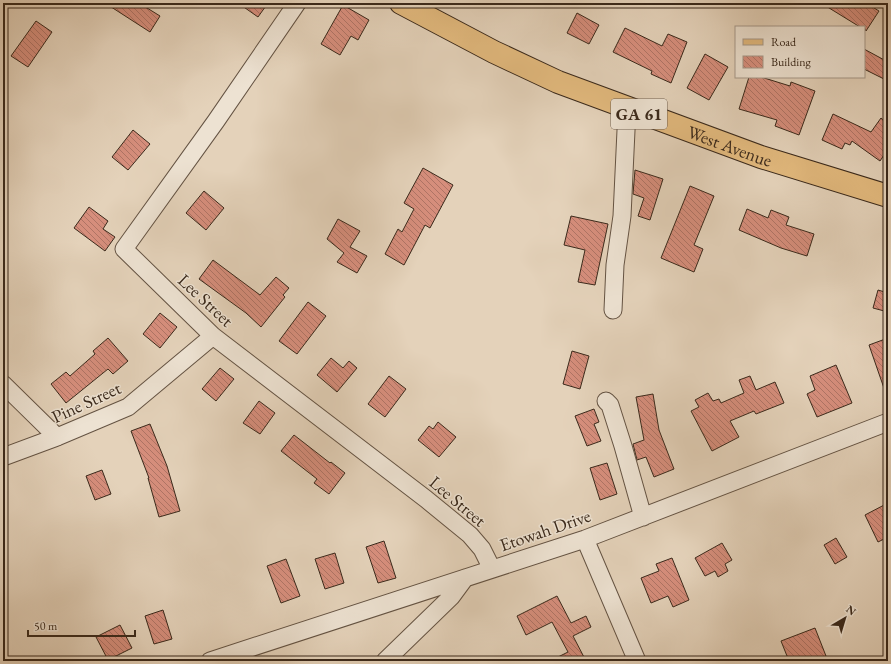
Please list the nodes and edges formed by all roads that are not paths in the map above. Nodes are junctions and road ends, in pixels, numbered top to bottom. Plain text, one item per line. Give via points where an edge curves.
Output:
1 (297, 3) edge
2 (401, 3) edge
3 (628, 110) junction
4 (887, 192) edge
5 (613, 310) dead end
6 (213, 336) junction
7 (3, 384) edge
8 (606, 401) dead end
9 (888, 422) edge
10 (57, 437) junction
11 (3, 457) edge
12 (643, 516) junction
13 (585, 538) junction
14 (492, 569) junction
15 (465, 578) junction
16 (210, 661) edge
17 (385, 661) edge
18 (637, 661) edge

1 - 6 street, Lee Street via 124,249
2 - 3 main road, West Avenue / GA 61 via 494,52 558,82
3 - 4 main road, West Avenue / GA 61 via 760,157
3 - 5 street
6 - 10 street, Pine Street via 128,406
6 - 14 street, Lee Street via 426,499 482,549
7 - 10 street
8 - 12 street via 610,405 624,446
9 - 12 street, Etowah Drive
10 - 11 street, Pine Street
12 - 13 street, Etowah Drive
13 - 14 street, Etowah Drive
13 - 18 street
14 - 15 street, Etowah Drive
15 - 16 street, Etowah Drive
15 - 17 street via 452,598

